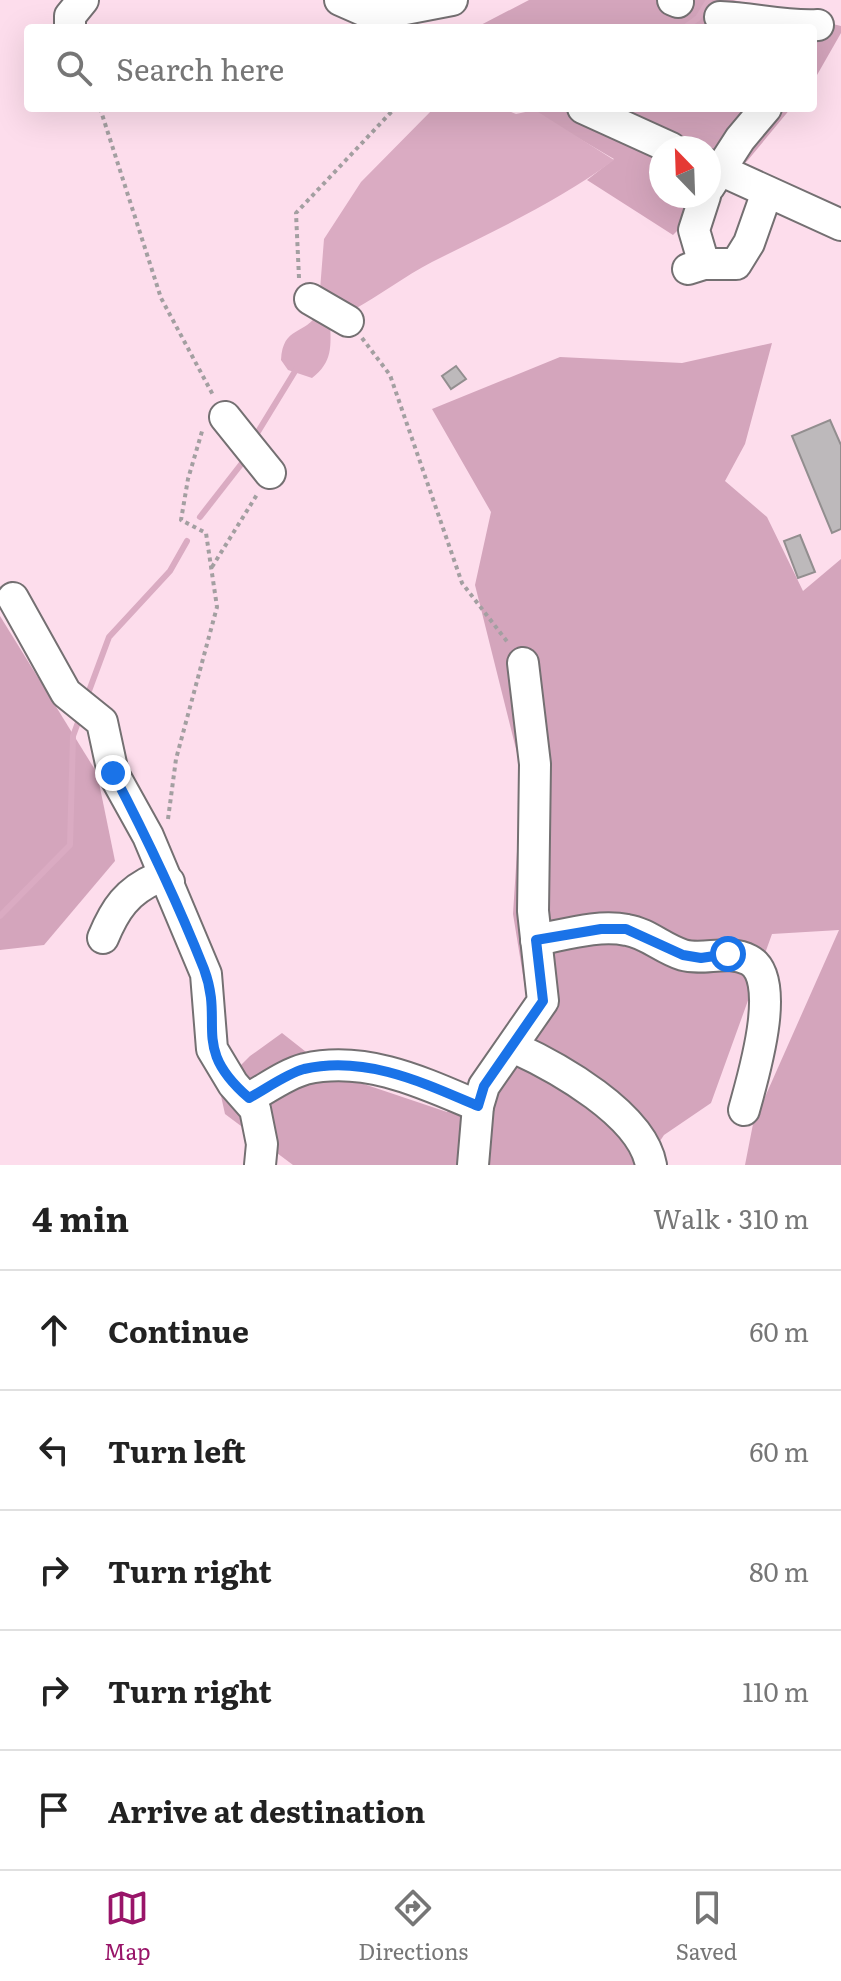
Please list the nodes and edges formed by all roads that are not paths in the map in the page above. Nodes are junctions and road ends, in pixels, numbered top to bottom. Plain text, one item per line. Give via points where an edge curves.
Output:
1 (83, 0) edge
2 (340, 0) edge
3 (452, 0) edge
4 (374, 15) junction
5 (720, 17) dead end
6 (70, 24) edge
7 (395, 24) edge
8 (788, 24) edge
9 (592, 112) edge
10 (763, 112) edge
11 (649, 138) edge
12 (721, 167) edge
13 (721, 182) edge
14 (767, 192) junction
15 (701, 208) edge
16 (841, 225) edge
17 (310, 299) road end
18 (348, 321) road end
19 (218, 416) road end
20 (266, 469) road end
21 (13, 598) dead end
22 (523, 663) road end
23 (169, 882) junction
24 (103, 938) dead end
25 (536, 940) junction
26 (513, 1047) junction
27 (249, 1098) junction
28 (478, 1106) junction
29 (744, 1110) dead end
30 (260, 1165) edge
31 (473, 1165) edge
32 (651, 1165) edge

1 - 6 lane
2 - 4 lane
3 - 4 lane
4 - 7 lane
5 - 8 lane
9 - 11 lane
10 - 12 lane
13 - 14 lane
14 - 15 lane via 736,264 696,266 694,230
14 - 16 lane
17 - 18 lane
19 - 20 lane
21 - 23 lane via 66,693 100,719 113,773
22 - 25 lane via 536,793
23 - 24 lane via 157,878 131,893 119,904
23 - 27 lane via 206,974 212,1049 233,1084
25 - 26 lane via 543,1001
25 - 29 lane via 626,929 683,955 728,954 749,960 761,970 766,997
26 - 28 lane via 484,1086
26 - 32 lane via 565,1074 615,1111 648,1150
27 - 28 lane via 303,1069 343,1066 404,1074
27 - 30 lane via 260,1128
28 - 31 lane

